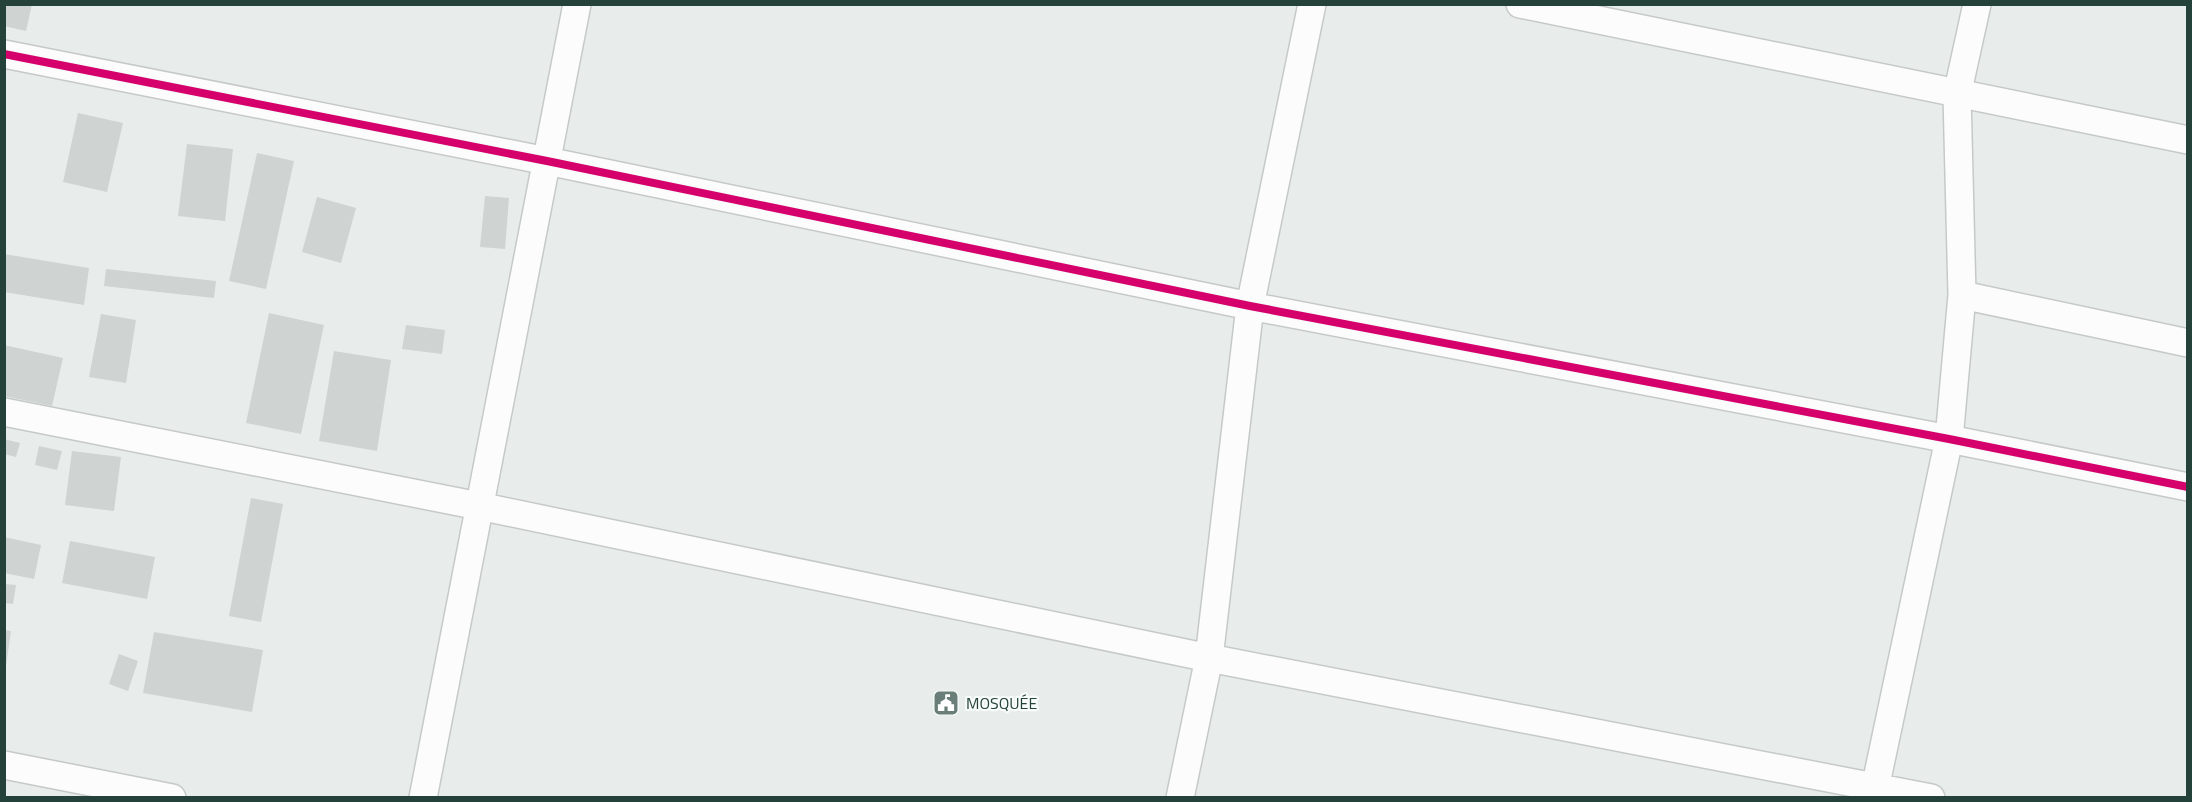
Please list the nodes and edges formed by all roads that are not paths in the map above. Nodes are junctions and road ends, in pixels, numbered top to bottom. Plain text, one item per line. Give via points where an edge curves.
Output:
1 (578, 4) edge
2 (1312, 4) edge
3 (1520, 4) edge
4 (1977, 4) edge
5 (4, 54) edge
6 (1957, 95) junction
7 (2187, 140) edge
8 (547, 160) junction
9 (1962, 295) junction
10 (1250, 306) junction
11 (2187, 343) edge
12 (4, 412) edge
13 (1949, 439) junction
14 (2187, 487) edge
15 (479, 506) junction
16 (1209, 658) junction
17 (4, 765) edge
18 (1874, 792) edge
19 (172, 798) edge
20 (423, 798) edge
21 (1180, 798) edge
22 (1931, 798) edge

1 - 8 street
2 - 10 street
3 - 6 street
4 - 6 street
5 - 8 street
6 - 7 street
6 - 9 street
8 - 10 street
8 - 15 street
9 - 11 street
9 - 13 street
10 - 13 street
10 - 16 street
12 - 15 street
13 - 14 street
13 - 18 street
15 - 16 street
15 - 20 street
16 - 18 street
16 - 21 street
17 - 19 street
18 - 22 street

